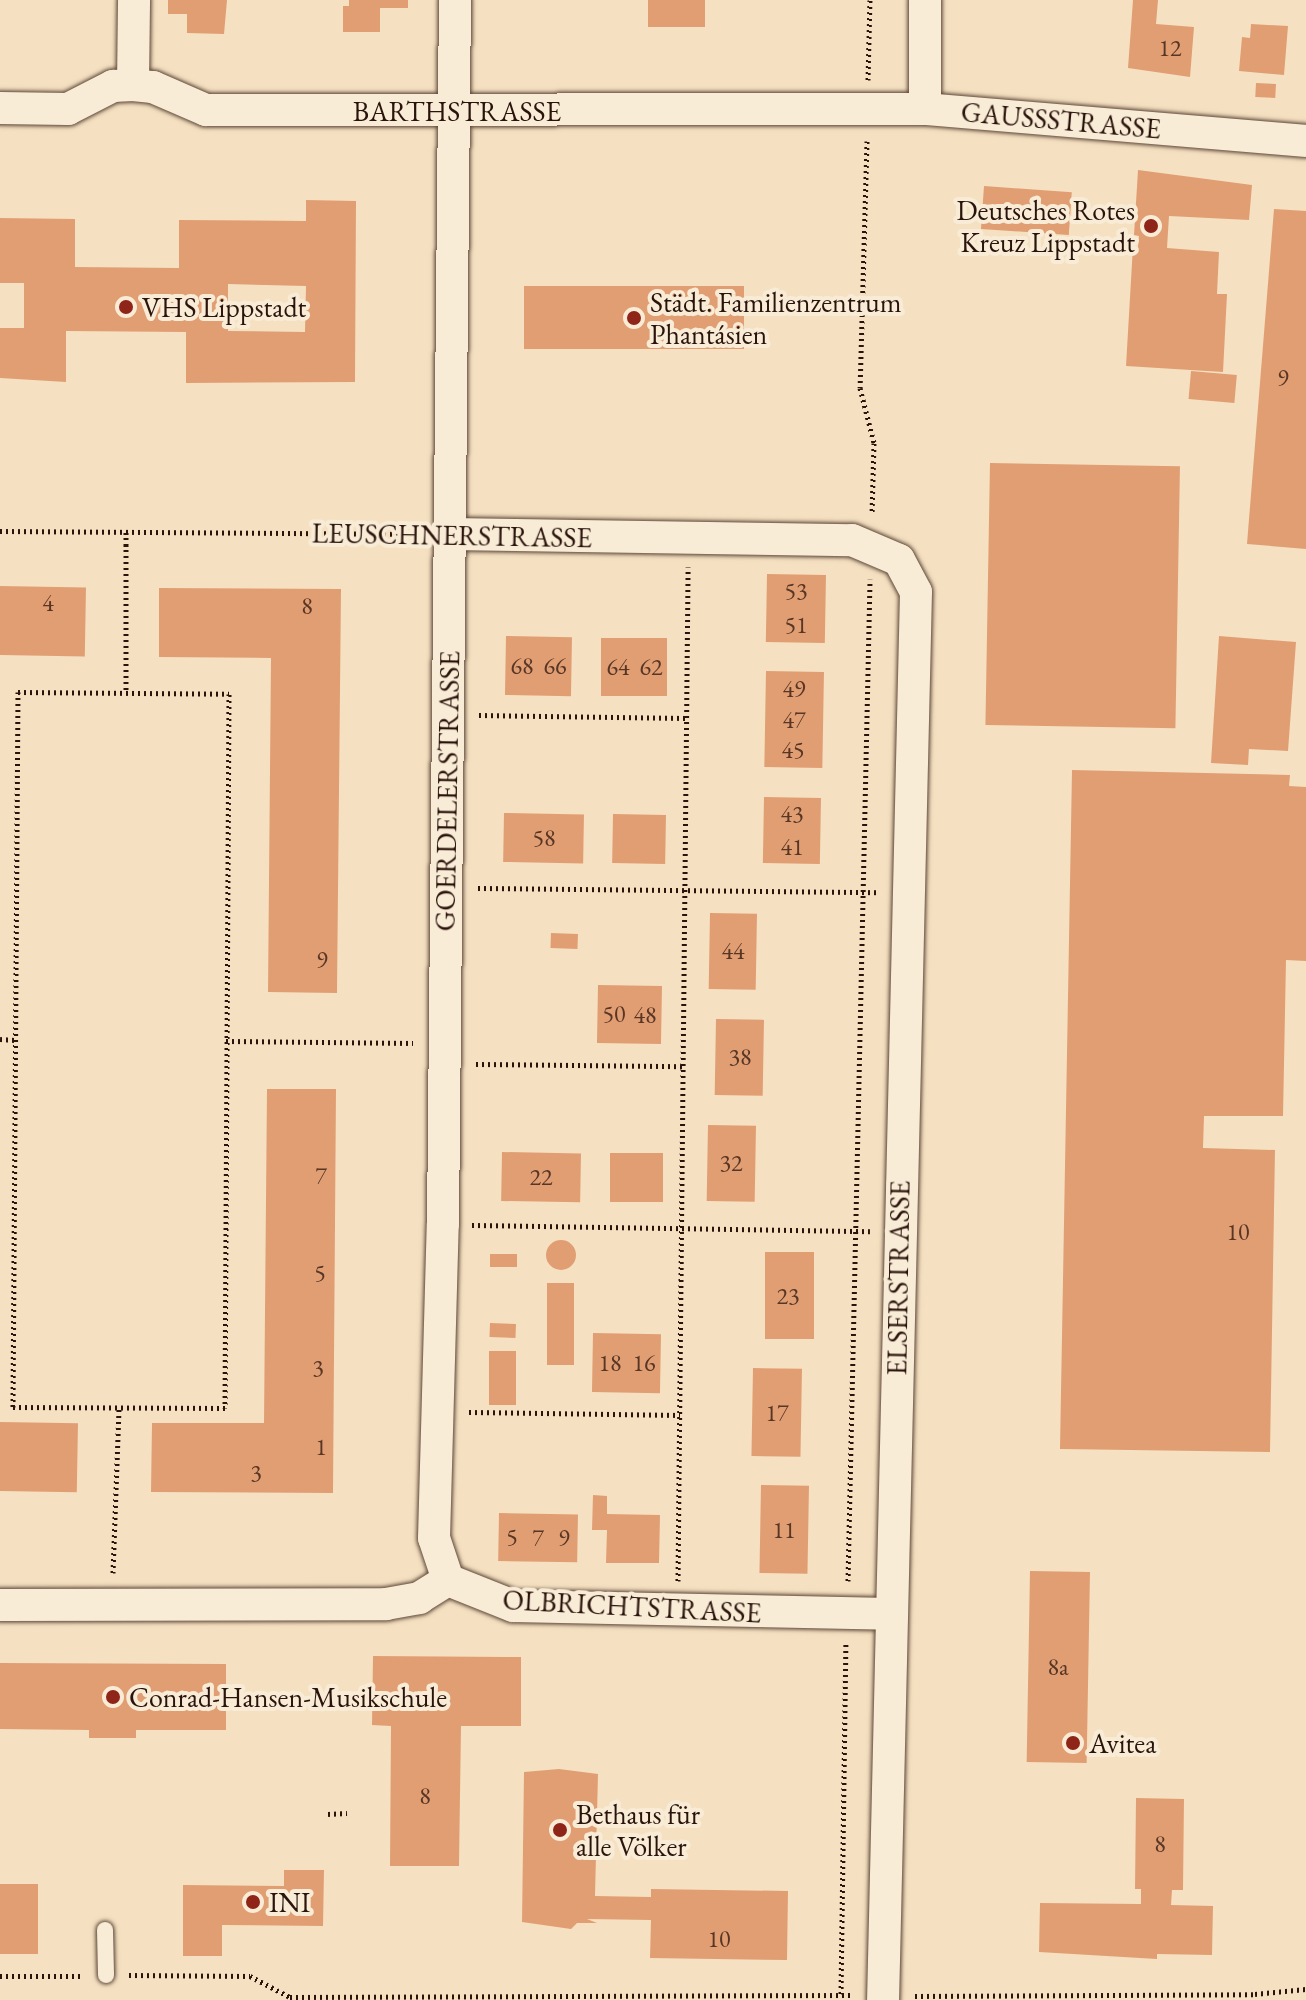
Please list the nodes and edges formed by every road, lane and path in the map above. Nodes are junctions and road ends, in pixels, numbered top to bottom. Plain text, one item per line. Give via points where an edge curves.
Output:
1 (134, 0) edge
2 (455, 0) edge
3 (870, 0) edge
4 (925, 0) edge
5 (133, 85) junction
6 (0, 108) edge
7 (925, 109) junction
8 (868, 110) junction
9 (454, 112) junction
10 (1306, 141) edge
11 (0, 531) edge
12 (126, 532) junction
13 (451, 534) junction
14 (689, 537) junction
15 (871, 544) junction
16 (899, 560) joint
17 (126, 693) junction
18 (448, 714) junction
19 (686, 718) junction
20 (445, 888) junction
21 (684, 890) junction
22 (864, 892) junction
23 (908, 892) junction
24 (0, 1039) edge
25 (15, 1040) junction
26 (226, 1041) junction
27 (444, 1054) junction
28 (683, 1066) junction
29 (443, 1224) junction
30 (682, 1228) junction
31 (855, 1231) junction
32 (899, 1232) junction
33 (119, 1408) junction
34 (438, 1411) junction
35 (680, 1415) junction
36 (448, 1580) junction
37 (0, 1605) edge
38 (111, 1606) junction
39 (678, 1610) junction
40 (847, 1614) junction
41 (889, 1614) junction
42 (347, 1813) dead end
43 (328, 1814) dead end
44 (105, 1930) dead end
45 (106, 1975) junction
46 (0, 1976) edge
47 (1306, 1989) edge
48 (841, 1994) junction
49 (883, 1998) edge

1 - 5 street
2 - 9 street, GOERDELERSTRASSE
3 - 8 path
4 - 7 street, GAUSSSTRASSE
5 - 6 street, BARTHSTRASSE via 113,86 68,109
5 - 9 street, BARTHSTRASSE via 153,87 206,110
7 - 8 street, BARTHSTRASSE
7 - 10 street, GAUSSSTRASSE
8 - 9 street, BARTHSTRASSE
8 - 15 path via 860,388 874,443
9 - 13 street, GOERDELERSTRASSE
11 - 12 path, LEUSCHNERSTRASSE
12 - 13 path, LEUSCHNERSTRASSE
12 - 17 path
13 - 14 street, LEUSCHNERSTRASSE
13 - 18 street, GOERDELERSTRASSE
14 - 15 street, LEUSCHNERSTRASSE
14 - 19 path
15 - 16 street, LEUSCHNERSTRASSE
15 - 22 path
16 - 23 street, ELSERSTRASSE via 916,592
17 - 25 path via 18,692
17 - 26 path via 229,694
18 - 19 path
18 - 20 street, GOERDELERSTRASSE
19 - 21 path
20 - 21 path
20 - 27 street, GOERDELERSTRASSE
21 - 22 path
21 - 28 path
22 - 23 path
22 - 31 path
23 - 32 street, ELSERSTRASSE
24 - 25 path
25 - 33 path via 13,1407
26 - 27 path
26 - 33 path via 225,1408
27 - 28 path
27 - 29 street, GOERDELERSTRASSE
28 - 30 path
29 - 30 path
29 - 34 street, GOERDELERSTRASSE
30 - 31 path
30 - 35 path
31 - 32 path
31 - 40 path
32 - 41 street, ELSERSTRASSE
33 - 38 path
34 - 35 path
34 - 36 street, GOERDELERSTRASSE via 434,1538
35 - 39 path
36 - 38 street via 419,1598 386,1604
36 - 39 street, OLBRICHTSTRASSE via 513,1606
37 - 38 street
39 - 40 street, OLBRICHTSTRASSE
40 - 41 street, OLBRICHTSTRASSE
40 - 48 path
41 - 49 street, ELSERSTRASSE
42 - 43 path
44 - 45 lane
45 - 46 path
45 - 48 path via 250,1976 290,1997
47 - 49 path
48 - 49 path

